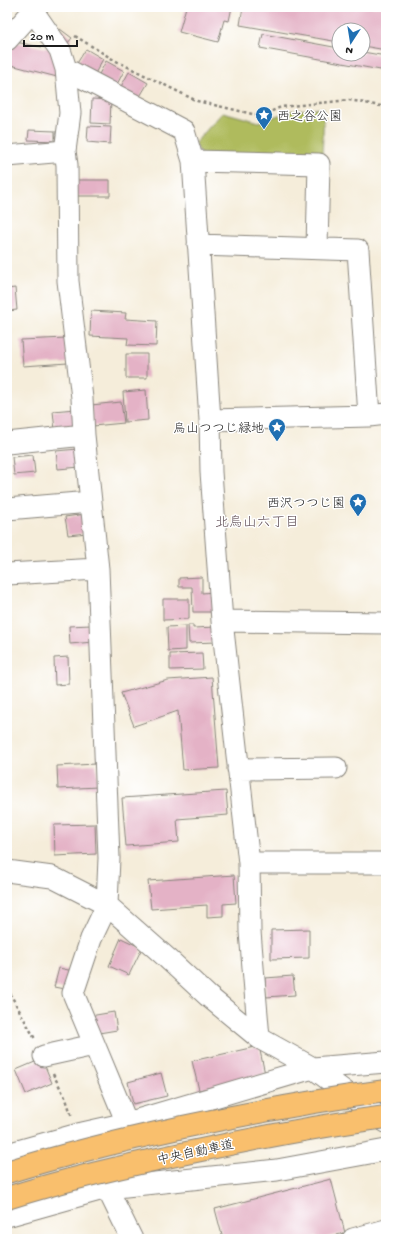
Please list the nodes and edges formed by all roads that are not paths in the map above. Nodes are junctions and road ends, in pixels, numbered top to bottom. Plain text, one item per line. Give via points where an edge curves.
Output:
1 (34, 9) edge
2 (7, 40) edge
3 (66, 69) junction
4 (65, 151) junction
5 (7, 156) edge
6 (193, 161) junction
7 (198, 245) junction
8 (317, 248) junction
9 (378, 415) edge
10 (210, 420) junction
11 (84, 436) junction
12 (7, 443) edge
13 (90, 502) junction
14 (7, 509) edge
15 (98, 569) junction
16 (7, 574) edge
17 (222, 621) junction
18 (386, 623) edge
19 (336, 768) dead end
20 (238, 769) junction
21 (249, 863) junction
22 (386, 863) edge
23 (7, 871) edge
24 (108, 906) junction
25 (259, 1038) junction
26 (94, 1046) junction
27 (44, 1056) dead end
28 (386, 1062) edge
29 (313, 1068) junction
30 (386, 1091) edge
31 (386, 1117) edge
32 (386, 1122) edge
33 (127, 1123) junction
34 (386, 1150) edge
35 (7, 1154) edge
36 (7, 1172) edge
37 (107, 1188) junction
38 (7, 1198) edge
39 (7, 1216) edge
40 (386, 1230) edge
41 (132, 1239) edge
42 (353, 1239) edge

1 - 2 street
1 - 3 street via 60,50
3 - 4 street via 70,112
3 - 6 street via 184,131
4 - 5 street
4 - 11 street via 68,281
6 - 7 street
6 - 8 street via 319,164
7 - 8 street
7 - 10 street
8 - 9 street via 358,250
9 - 10 street
10 - 17 street via 211,472
11 - 12 street
11 - 13 street
13 - 14 street
13 - 15 street
15 - 16 street
15 - 24 street via 109,858
17 - 18 street
17 - 20 street
19 - 20 street
20 - 21 street
21 - 22 street
21 - 25 street via 250,932
23 - 24 street via 52,877
24 - 25 street
24 - 26 street via 90,939 73,993
25 - 29 street
26 - 27 street
26 - 33 street
28 - 29 street
29 - 32 street
29 - 33 street
30 - 36 highway, 中央自動車道, bridge via 212,1121 128,1139
31 - 38 highway, 中央自動車道, bridge via 252,1139 148,1160
33 - 35 street
34 - 37 street via 278,1170
37 - 39 street
37 - 41 street
40 - 42 street

